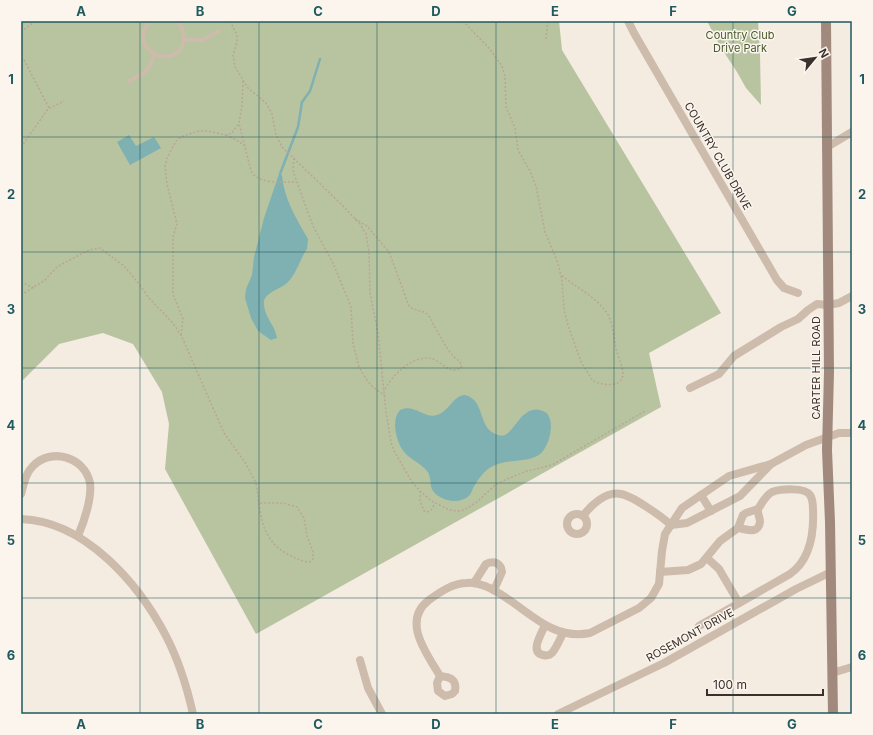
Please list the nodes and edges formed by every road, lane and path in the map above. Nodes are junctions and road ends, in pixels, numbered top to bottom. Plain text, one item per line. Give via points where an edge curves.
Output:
1 (35, 21) edge
2 (151, 21) edge
3 (176, 21) edge
4 (230, 21) edge
5 (463, 21) edge
6 (548, 21) edge
7 (628, 21) edge
8 (826, 21) edge
9 (219, 30) dead end
10 (21, 32) edge
11 (546, 39) dead end
12 (184, 40) junction
13 (154, 54) junction
14 (21, 57) edge
15 (129, 81) dead end
16 (243, 82) junction
17 (64, 101) dead end
18 (49, 108) junction
19 (239, 123) junction
20 (852, 132) edge
21 (226, 135) junction
22 (244, 146) junction
23 (21, 147) edge
24 (827, 147) junction
25 (293, 157) junction
26 (297, 182) junction
27 (355, 219) junction
28 (561, 275) junction
29 (21, 282) edge
30 (34, 288) junction
31 (798, 293) dead end
32 (21, 295) edge
33 (852, 296) edge
34 (828, 305) junction
35 (181, 335) junction
36 (690, 388) dead end
37 (384, 391) junction
38 (385, 396) junction
39 (645, 412) dead end
40 (852, 432) edge
41 (828, 437) junction
42 (771, 464) junction
43 (420, 491) junction
44 (21, 494) edge
45 (701, 495) junction
46 (259, 503) junction
47 (435, 503) junction
48 (758, 509) junction
49 (711, 511) junction
50 (583, 516) dead end
51 (21, 519) edge
52 (671, 525) junction
53 (738, 528) junction
54 (78, 536) junction
55 (707, 558) junction
56 (660, 572) junction
57 (831, 572) junction
58 (474, 583) junction
59 (494, 590) junction
60 (739, 603) junction
61 (545, 625) junction
62 (699, 626) dead end
63 (563, 633) junction
64 (360, 660) dead end
65 (852, 667) edge
66 (832, 673) junction
67 (440, 676) dead end
68 (193, 714) edge
69 (382, 714) edge
70 (558, 714) edge
71 (833, 714) edge

1 - 10 path
2 - 13 lane via 145,28 144,40 147,48
3 - 12 lane via 183,30
4 - 16 path via 237,35 233,60
5 - 28 path via 502,66 505,77 505,102 516,128 518,150 536,186 544,232
6 - 11 path
7 - 31 street, COUNTRY CLUB DRIVE via 777,280 784,288
8 - 24 main road, CARTER HILL ROAD
9 - 12 lane via 202,40
12 - 13 lane via 180,49 172,55 163,57
13 - 15 lane via 152,64 147,70
14 - 18 path
16 - 19 path
16 - 25 path via 266,103 272,114 279,142
17 - 18 path
18 - 23 path
19 - 21 path via 232,133
19 - 22 path
20 - 24 street
21 - 22 path
21 - 35 path via 204,131 183,136 176,141 166,162 167,184 177,224 173,237 173,294 183,319
22 - 26 path via 254,176 273,181
24 - 34 main road, CARTER HILL ROAD
25 - 26 path
25 - 27 path
26 - 38 path via 313,226 352,306 353,344 359,367 372,387
27 - 37 path via 364,230 368,241 370,294 378,333
27 - 37 path via 367,226 389,252 409,306 414,311 424,311 430,316 453,356 462,364 461,368 455,370 446,368 433,359 415,361 392,377
28 - 28 path via 564,310 581,362 594,381 608,385 618,383 623,373 609,318 599,304
29 - 30 path
30 - 32 path
30 - 35 path via 62,264 89,250 100,248 124,266
33 - 34 street
34 - 36 street via 817,304 798,319 734,356 719,374
34 - 41 main road, CARTER HILL ROAD
35 - 46 path via 224,433 254,477
37 - 38 path
38 - 43 path via 394,451
39 - 47 path via 552,465 505,480 464,510 450,510
40 - 41 street
41 - 42 street via 806,445
41 - 57 main road, CARTER HILL ROAD
42 - 45 street via 729,476
42 - 49 street via 740,496
43 - 47 path
43 - 47 path via 424,511 431,510
44 - 54 street via 29,471 38,462 56,456 75,461 88,476 90,491
45 - 49 street
45 - 52 street via 682,508
46 - 46 path via 262,526 274,544 304,562 312,561 314,554 304,518 297,507 283,503
48 - 53 street via 743,515
48 - 53 street via 760,524 757,528
48 - 60 street via 772,492 807,491 813,502 811,540 803,561 795,570
49 - 52 street via 687,523
50 - 52 street via 595,503 611,495 621,494
51 - 54 street via 54,525
52 - 56 street via 665,534
53 - 55 street via 720,541
54 - 68 street via 119,570 155,617 180,666
55 - 56 street via 695,568
55 - 60 street via 716,565
56 - 63 street via 657,590 646,604 590,633
57 - 66 main road, CARTER HILL ROAD
57 - 70 street, ROSEMONT DRIVE via 664,663
58 - 59 street
58 - 59 street via 486,564 496,563 500,565 502,572
58 - 67 street via 466,582 452,586 426,602 418,614 417,633
59 - 61 street
60 - 62 street
61 - 63 street
61 - 63 street via 536,644 538,653 543,655 553,652
64 - 69 street via 368,688
65 - 66 street
66 - 71 main road, CARTER HILL ROAD

